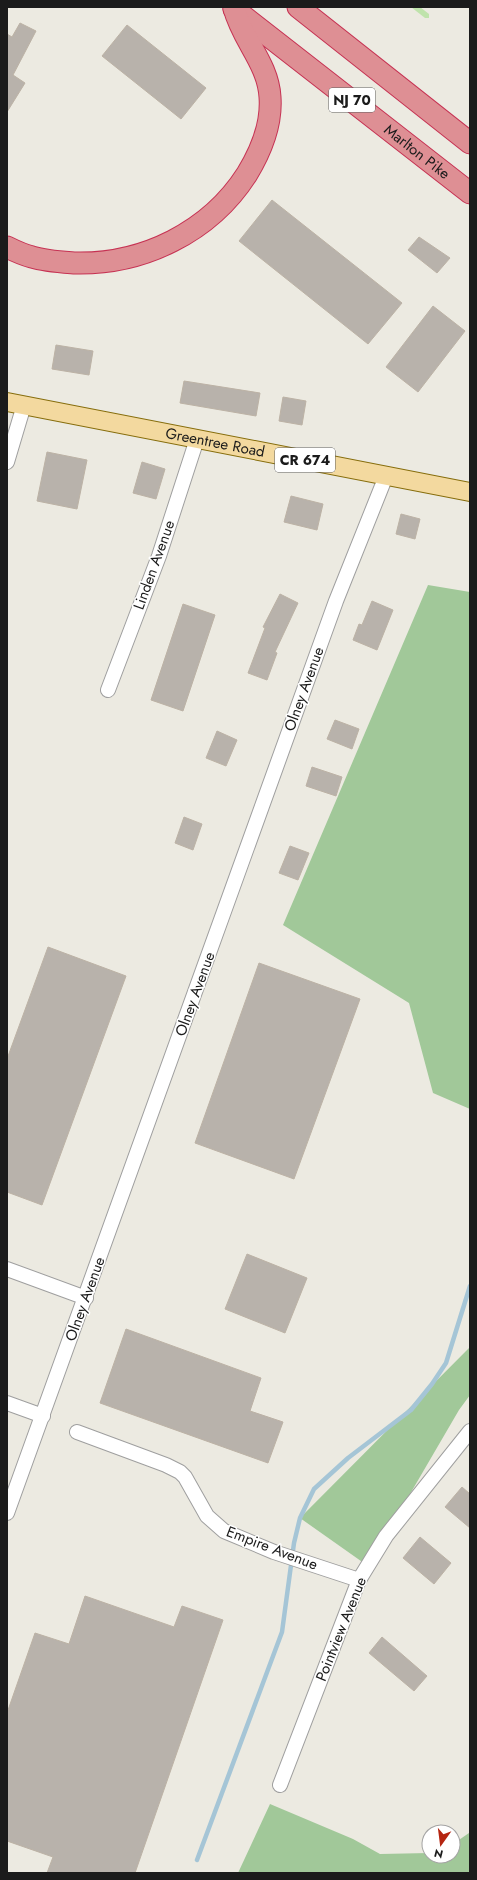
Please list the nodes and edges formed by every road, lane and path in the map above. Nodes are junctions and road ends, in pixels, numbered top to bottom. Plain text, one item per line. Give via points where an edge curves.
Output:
1 (298, 7) edge
2 (233, 8) edge
3 (470, 143) edge
4 (470, 193) edge
5 (7, 247) edge
6 (15, 404) edge
7 (197, 439) junction
8 (7, 462) edge
9 (386, 476) junction
10 (470, 492) edge
11 (108, 690) dead end
12 (7, 1269) edge
13 (86, 1298) junction
14 (7, 1403) edge
15 (43, 1416) junction
16 (470, 1431) edge
17 (77, 1432) dead end
18 (7, 1513) edge
19 (359, 1580) junction
20 (280, 1785) dead end

1 - 3 highway, NJ 70
2 - 4 highway, Marlton Pike / NJ 70
2 - 5 highway via 238,24 265,71 270,97 268,126 258,156 237,189 203,223 175,241 139,255 96,263 62,262 33,258
6 - 7 main road, Greentree Road / CR 674
6 - 8 street
7 - 9 main road, Greentree Road / CR 674
7 - 11 street, Linden Avenue via 159,556
9 - 10 main road, Greentree Road / CR 674
9 - 13 street, Olney Avenue via 331,616
12 - 13 street
13 - 15 street, Olney Avenue
14 - 15 street
15 - 18 street, Olney Avenue
16 - 19 street, Pointview Avenue via 386,1536
17 - 19 street, Empire Avenue via 166,1465 185,1477 207,1516 224,1531 274,1552
19 - 20 street, Pointview Avenue

